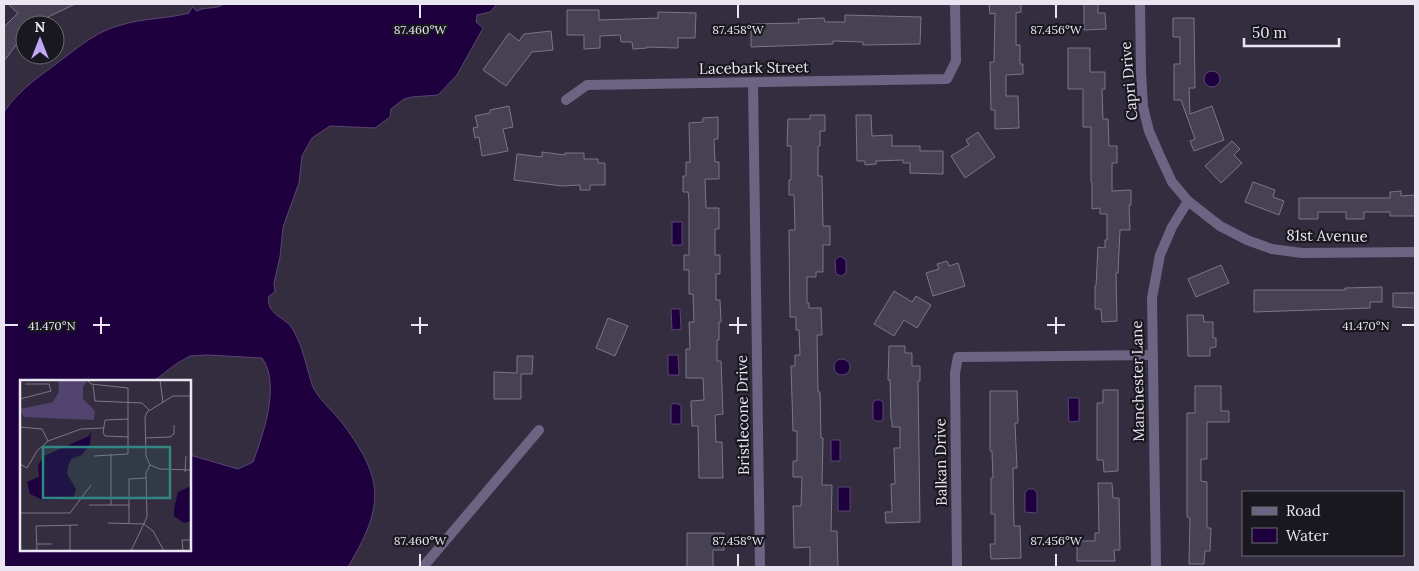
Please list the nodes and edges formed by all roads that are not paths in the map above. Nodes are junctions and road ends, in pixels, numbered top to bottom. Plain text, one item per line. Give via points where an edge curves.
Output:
1 (955, 4) edge
2 (1140, 4) edge
3 (753, 83) junction
4 (566, 100) dead end
5 (1159, 154) joint
6 (1188, 201) junction
7 (1415, 252) edge
8 (1152, 355) junction
9 (539, 430) dead end
10 (422, 567) edge
11 (760, 567) edge
12 (957, 567) edge
13 (1156, 567) edge

1 - 3 street, Lacebark Street via 956,61 947,78
2 - 5 street, Capri Drive via 1143,107
3 - 4 street, Lacebark Street via 588,85
3 - 11 street, Bristlecone Drive
5 - 6 street, 81st Avenue via 1172,182
6 - 7 street, 81st Avenue via 1220,226 1272,249 1302,253
6 - 8 street, Manchester Lane via 1160,255 1152,298
8 - 12 street, Balkan Drive via 958,357 955,373
8 - 13 street, Manchester Lane
9 - 10 street

